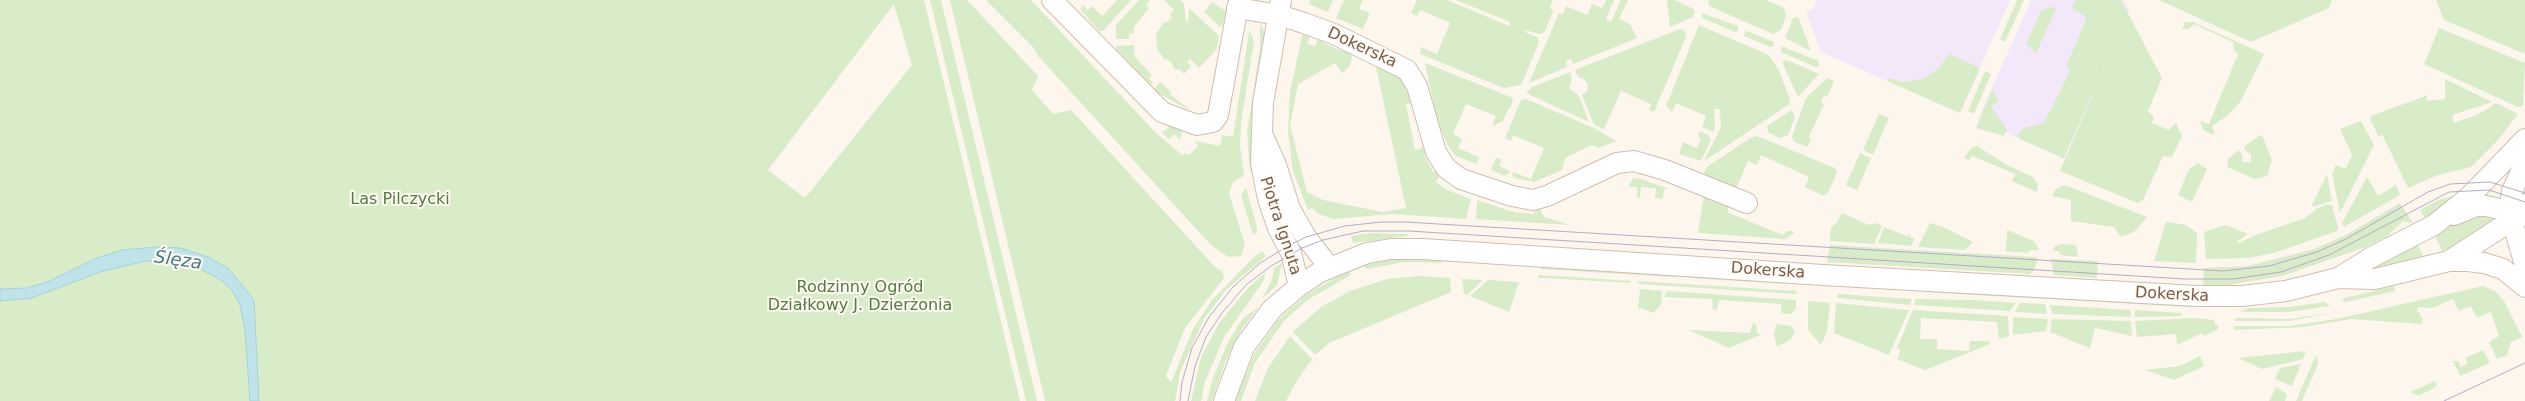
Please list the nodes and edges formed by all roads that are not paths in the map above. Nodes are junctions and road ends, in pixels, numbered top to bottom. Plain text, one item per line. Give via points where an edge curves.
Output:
1 (1052, 0) edge
2 (1238, 4) edge
3 (1280, 7) edge
4 (1263, 136) junction
5 (2525, 139) edge
6 (2525, 163) edge
7 (1747, 203) dead end
8 (2515, 217) edge
9 (2443, 219) junction
10 (2449, 261) junction
11 (2525, 265) edge
12 (1314, 276) junction
13 (2338, 278) junction
14 (2525, 287) edge
15 (1224, 401) edge

1 - 2 street via 1162,112 1197,125 1213,122 1218,115
2 - 3 street, Dokerska
3 - 4 street, Piotra Ignuta via 1263,103
3 - 7 street, Dokerska via 1407,70 1417,86 1436,152 1446,168 1461,179 1533,200 1617,163 1634,161
4 - 12 street, Piotra Ignuta via 1290,209 1306,237
4 - 12 street, Piotra Ignuta via 1263,182 1278,228 1294,262
5 - 9 street
6 - 8 street via 2512,191
8 - 9 street via 2476,206
8 - 10 street, Dokerska
8 - 11 street
9 - 13 street, Dokerska
10 - 13 street, Dokerska via 2375,279
10 - 14 street, Dokerska via 2484,262 2509,272
12 - 13 street, Dokerska via 1367,253 1424,249 2235,297 2295,289
12 - 15 street via 1272,309 1251,335 1237,360

